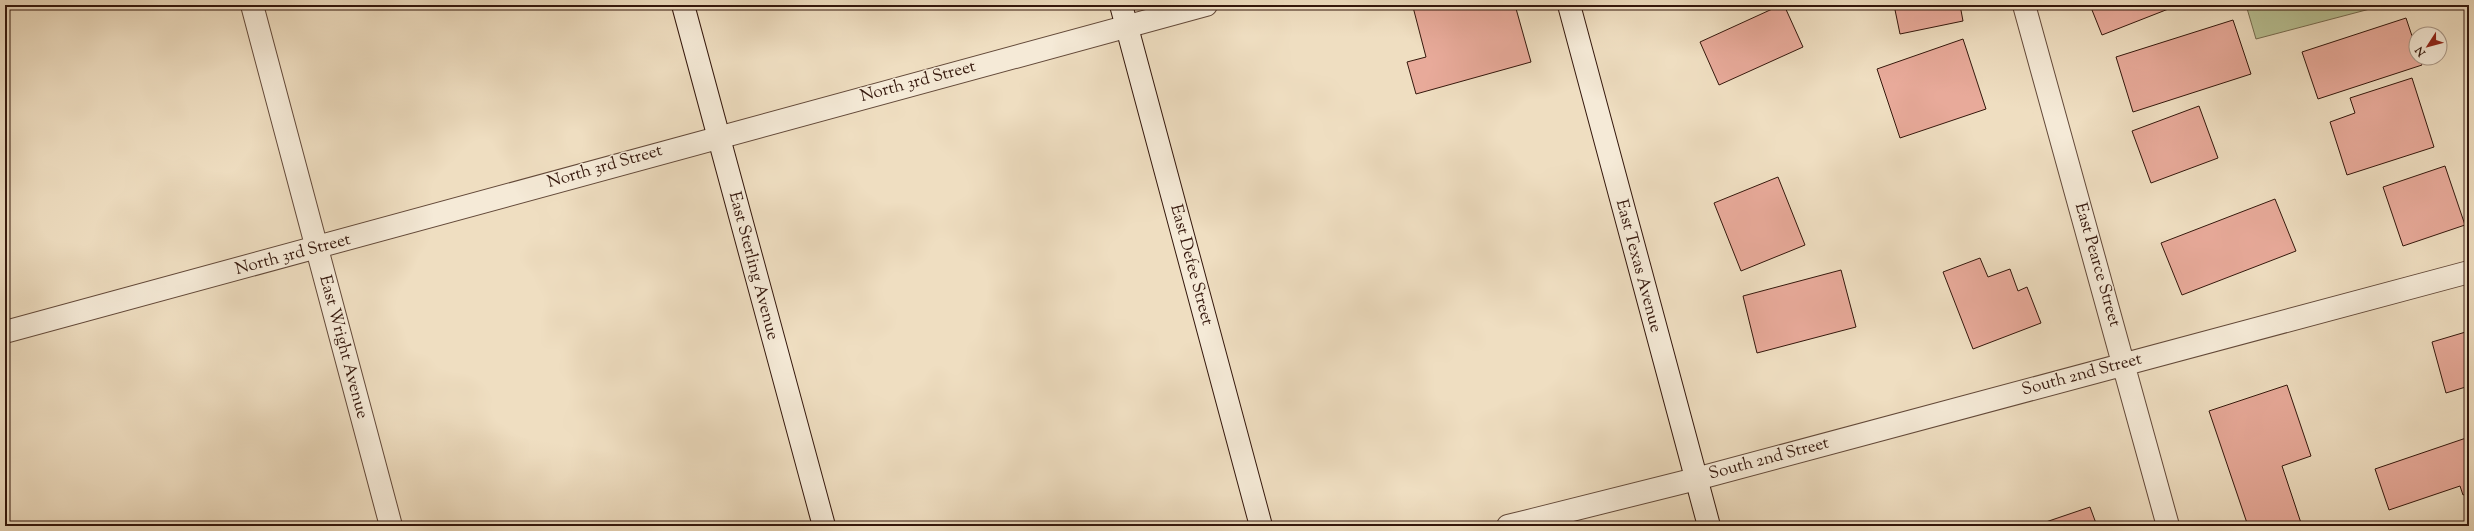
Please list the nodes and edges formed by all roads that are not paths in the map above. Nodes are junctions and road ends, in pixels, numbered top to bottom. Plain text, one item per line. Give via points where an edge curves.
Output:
1 (252, 5) edge
2 (683, 5) edge
3 (1121, 5) edge
4 (1206, 5) edge
5 (1569, 5) edge
6 (2024, 5) edge
7 (1127, 26) junction
8 (718, 135) junction
9 (317, 248) junction
10 (2469, 272) edge
11 (5, 332) edge
12 (2125, 364) junction
13 (1696, 479) junction
14 (391, 526) edge
15 (824, 526) edge
16 (1261, 526) edge
17 (1508, 526) edge
18 (1709, 526) edge
19 (2168, 526) edge

1 - 9 street, East Wright Avenue
2 - 8 street, East Sterling Avenue
3 - 7 street, East Defee Street
4 - 7 street, North 3rd Street
5 - 13 street, East Texas Avenue
6 - 12 street, East Pearce Street
7 - 8 street, North 3rd Street
7 - 16 street, East Defee Street
8 - 9 street, North 3rd Street
8 - 15 street, East Sterling Avenue
9 - 11 street, North 3rd Street
9 - 14 street, East Wright Avenue
10 - 12 street, South 2nd Street
12 - 13 street, South 2nd Street
12 - 19 street, East Pearce Street
13 - 17 street, South 2nd Street
13 - 18 street, East Texas Avenue

